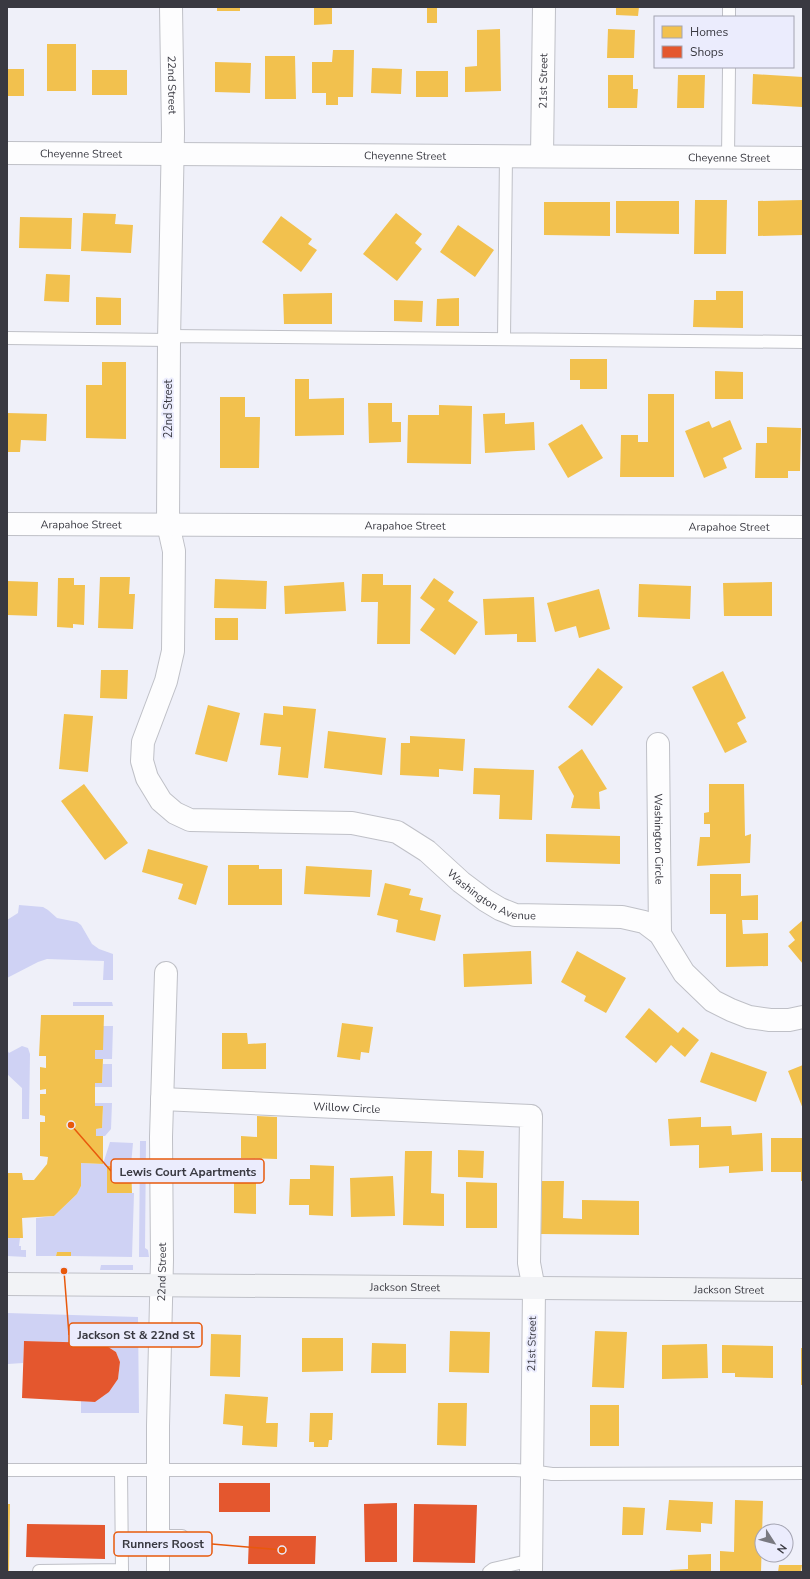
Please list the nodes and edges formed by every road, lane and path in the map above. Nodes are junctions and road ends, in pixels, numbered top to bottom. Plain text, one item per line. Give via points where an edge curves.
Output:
1 (171, 7) edge
2 (544, 7) edge
3 (729, 68) edge
4 (7, 153) edge
5 (172, 154) junction
6 (506, 156) junction
7 (542, 156) junction
8 (728, 157) junction
9 (803, 158) edge
10 (7, 338) edge
11 (169, 338) junction
12 (504, 339) junction
13 (803, 342) edge
14 (7, 524) edge
15 (168, 524) junction
16 (803, 526) edge
17 (658, 744) dead end
18 (161, 801) joint
19 (660, 934) junction
20 (166, 973) dead end
21 (803, 1017) edge
22 (162, 1099) junction
23 (531, 1116) joint
24 (7, 1284) edge
25 (161, 1284) junction
26 (534, 1288) junction
27 (803, 1290) edge
28 (7, 1470) edge
29 (121, 1470) junction
30 (158, 1470) junction
31 (531, 1471) junction
32 (803, 1473) edge
33 (158, 1536) junction
34 (182, 1536) dead end
35 (532, 1566) edge
36 (122, 1571) edge
37 (39, 1572) edge
38 (158, 1572) edge
39 (488, 1572) edge

1 - 5 street, 22nd Street
2 - 7 street, 21st Street
3 - 8 lane
4 - 5 street, Cheyenne Street
5 - 6 street, Cheyenne Street
5 - 11 street, 22nd Street
6 - 7 street, Cheyenne Street
6 - 12 lane
7 - 8 street, Cheyenne Street
8 - 9 street, Cheyenne Street
10 - 11 lane
11 - 12 lane
11 - 15 street, 22nd Street
12 - 13 lane
14 - 15 street, Arapahoe Street
15 - 16 street, Arapahoe Street
15 - 18 street, 22nd Street via 174,551 173,651 166,681 143,742 142,761 147,778
17 - 19 street, Washington Circle
18 - 19 street, Washington Avenue via 175,813 190,820 352,823 397,832 427,851 485,900 515,915 622,917 644,922
19 - 21 street, Washington Avenue via 684,973 713,1001 749,1017 770,1020
20 - 22 street, 22nd Street
22 - 23 street, Willow Circle
22 - 25 street, 22nd Street
23 - 26 street, 21st Street via 529,1264
24 - 25 main road, Jackson Street
25 - 26 main road, Jackson Street
25 - 30 street, 22nd Street
26 - 27 main road, Jackson Street
26 - 31 street, 21st Street
28 - 29 lane
29 - 30 lane
29 - 36 lane
30 - 31 lane
30 - 33 street, 22nd Street
31 - 32 lane via 552,1474
31 - 35 street, 21st Street
33 - 34 lane
33 - 38 street, 22nd Street
35 - 39 lane via 493,1569
36 - 37 lane

